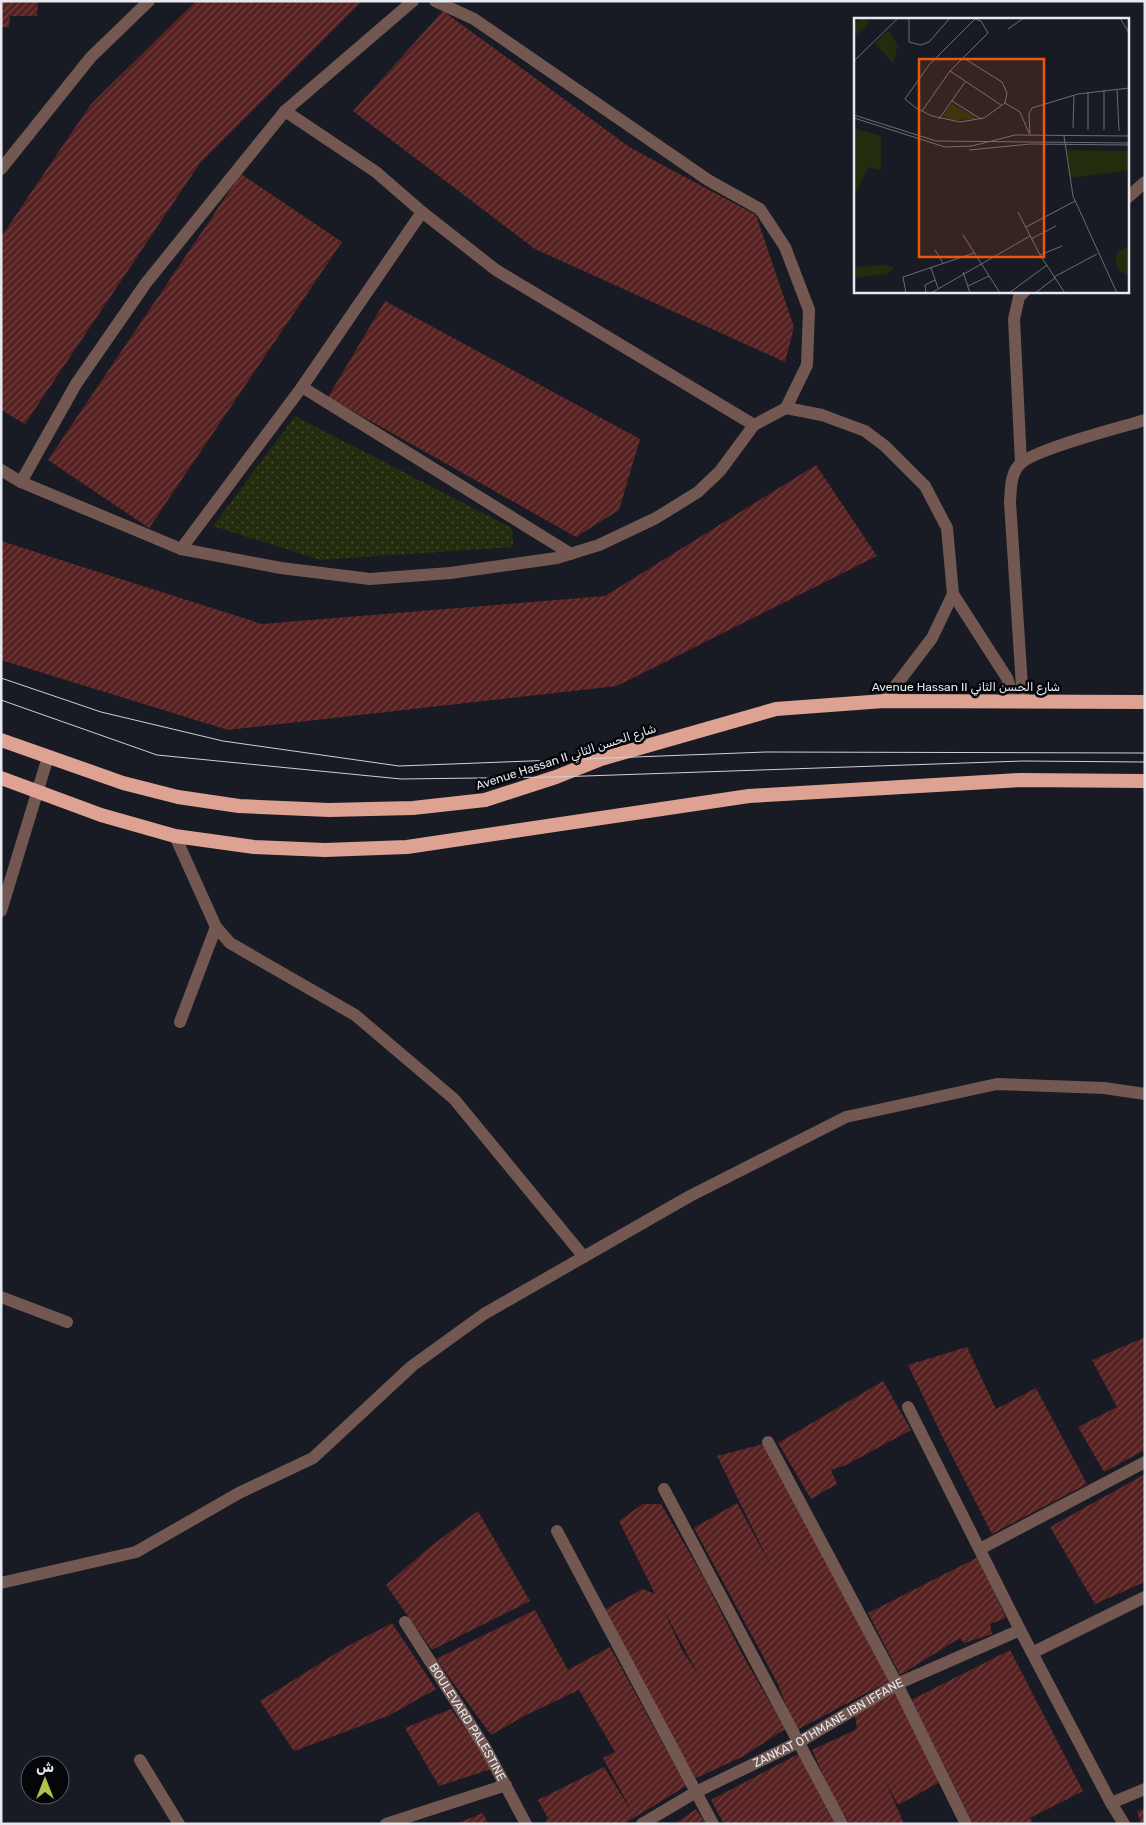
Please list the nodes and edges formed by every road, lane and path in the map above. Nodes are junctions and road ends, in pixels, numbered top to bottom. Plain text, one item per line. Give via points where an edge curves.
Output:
1 (149, 1) edge
2 (413, 1) edge
3 (435, 1) edge
4 (285, 111) junction
5 (1, 169) edge
6 (1145, 182) edge
7 (1128, 197) edge
8 (422, 212) junction
9 (1024, 292) edge
10 (302, 387) junction
11 (786, 408) junction
12 (1145, 420) edge
13 (754, 426) junction
14 (1021, 463) junction
15 (1, 470) edge
16 (21, 482) junction
17 (181, 549) junction
18 (571, 554) junction
19 (953, 594) junction
20 (884, 701) junction
21 (1019, 702) junction
22 (1145, 702) edge
23 (1, 740) edge
24 (48, 757) junction
25 (1, 778) edge
26 (1145, 781) edge
27 (37, 792) junction
28 (175, 836) junction
29 (1, 912) edge
30 (216, 927) junction
31 (180, 1022) dead end
32 (1145, 1094) edge
33 (584, 1256) junction
34 (1, 1297) edge
35 (67, 1322) dead end
36 (908, 1407) dead end
37 (768, 1442) dead end
38 (1145, 1462) edge
39 (664, 1489) dead end
40 (557, 1532) dead end
41 (980, 1550) junction
42 (1, 1584) edge
43 (1145, 1597) edge
44 (405, 1622) dead end
45 (1020, 1630) junction
46 (1032, 1654) junction
47 (897, 1684) junction
48 (799, 1742) junction
49 (140, 1760) dead end
50 (506, 1784) junction
51 (1145, 1789) edge
52 (696, 1792) junction
53 (1110, 1803) junction
54 (179, 1824) edge
55 (386, 1824) edge
56 (526, 1824) edge
57 (642, 1824) edge
58 (713, 1824) edge
59 (842, 1824) edge
60 (966, 1824) edge
61 (1124, 1824) edge

1 - 5 street via 91,57
2 - 4 street
3 - 11 street via 474,19 708,180 760,209 785,247 809,310 807,365
4 - 8 street via 376,172
4 - 16 street via 141,291 76,384
6 - 7 street
8 - 10 street
8 - 13 street via 496,270
9 - 14 street via 1019,297 1014,319
10 - 17 street
10 - 18 street
11 - 13 street
11 - 19 street via 822,415 865,431 925,486 947,528
12 - 14 street via 1039,454
13 - 18 street via 720,471 698,492 656,518 599,545
14 - 21 street via 1013,476 1010,502
15 - 16 street
16 - 17 street
17 - 18 street via 280,568 370,579 450,573
19 - 20 street via 932,638
19 - 21 street
20 - 21 highway, Avenue Hassan II شارع الحسن الثاني
20 - 24 highway, Avenue Hassan II شارع الحسن الثاني via 776,709 601,759 556,778 485,800 412,808 329,810 239,806 178,797
21 - 22 highway, Avenue Hassan II شارع الحسن الثاني
23 - 24 highway, Avenue Hassan II شارع الحسن الثاني
24 - 27 street
25 - 27 highway
26 - 28 highway via 1020,780 749,796 407,847 326,850 254,847
27 - 28 highway
27 - 29 street
28 - 30 street
30 - 31 street
30 - 33 street via 230,943 354,1015 454,1098
32 - 33 street via 1104,1088 997,1084 846,1117 690,1196
33 - 42 street via 484,1314 412,1366 313,1458 239,1493 136,1552
34 - 35 street
36 - 41 street
37 - 47 street
38 - 41 street
39 - 48 street
40 - 52 street
41 - 45 street
43 - 46 street
44 - 50 street, BOULEVARD PALESTINE
45 - 46 street
45 - 47 street, ZANKAT OTHMANE IBN IFFANE
46 - 53 street
47 - 48 street, ZANKAT OTHMANE IBN IFFANE
47 - 60 street
48 - 52 street, ZANKAT OTHMANE IBN IFFANE
48 - 59 street
49 - 54 street
50 - 55 street
50 - 56 street, BOULEVARD PALESTINE
51 - 53 street
52 - 57 street, ZANKAT OTHMANE IBN IFFANE
52 - 58 street
53 - 61 street

